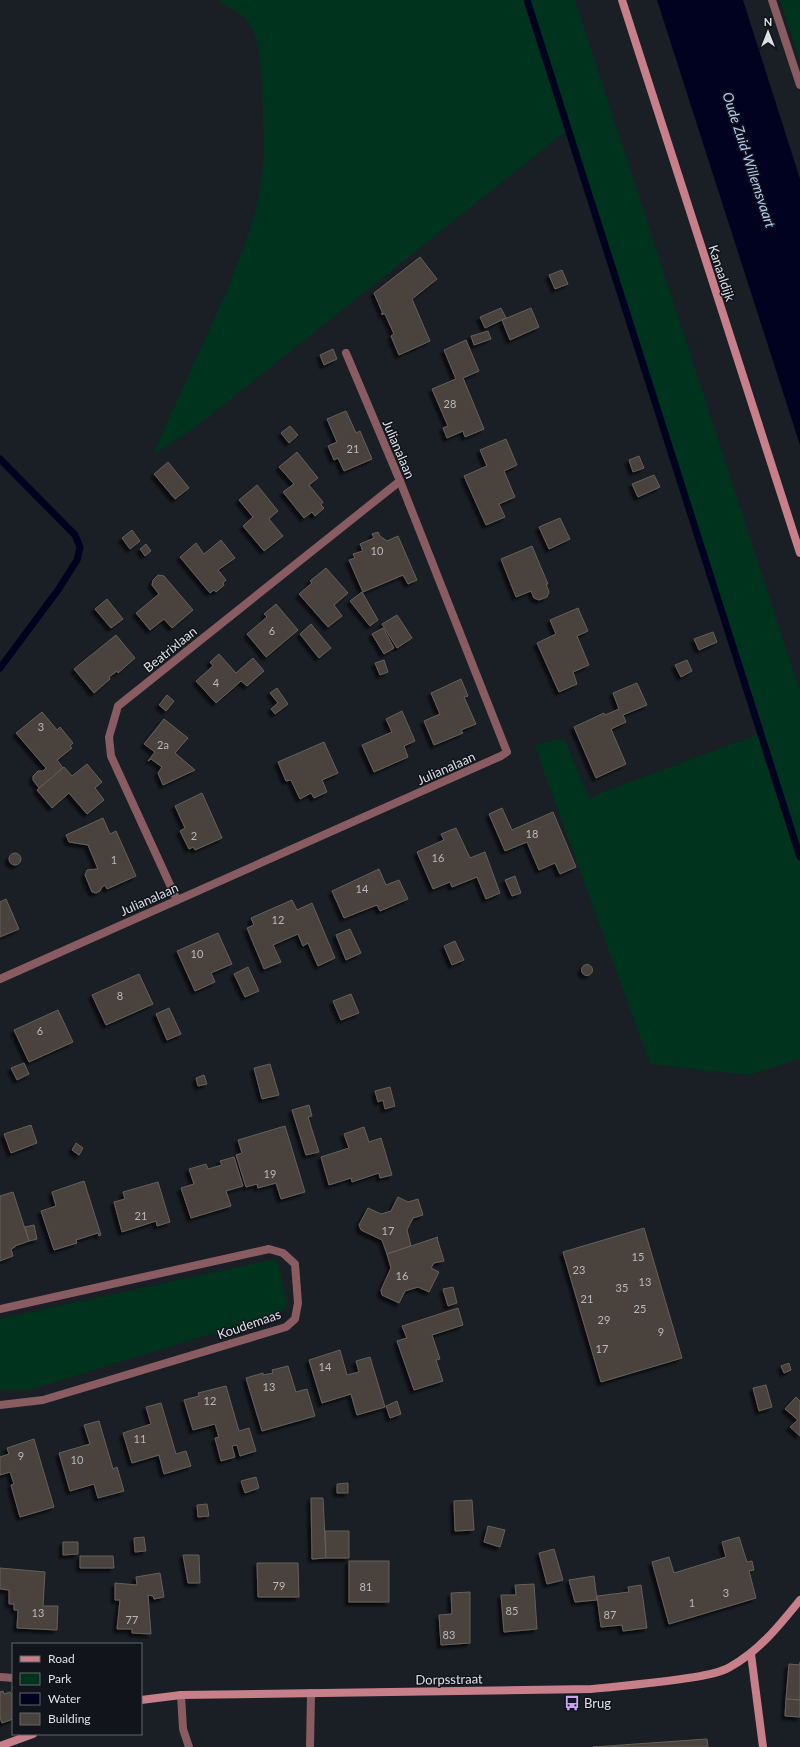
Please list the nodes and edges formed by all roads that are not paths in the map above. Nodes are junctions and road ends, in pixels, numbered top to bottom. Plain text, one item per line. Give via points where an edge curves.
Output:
1 (622, 0) edge
2 (772, 0) edge
3 (800, 85) edge
4 (346, 353) dead end
5 (400, 481) junction
6 (800, 553) edge
7 (177, 900) junction
8 (0, 979) edge
9 (0, 1309) edge
10 (0, 1405) edge
11 (800, 1600) edge
12 (751, 1654) junction
13 (0, 1677) edge
14 (12, 1678) edge
15 (311, 1693) junction
16 (181, 1695) junction
17 (142, 1700) edge
18 (30, 1735) edge
19 (0, 1746) edge
20 (189, 1747) edge
21 (310, 1747) edge
22 (763, 1747) edge

1 - 6 street, Kanaaldijk
2 - 3 street
4 - 5 street, Julianalaan
5 - 7 street, Beatrixlaan via 118,706 109,737 111,756
5 - 7 street, Julianalaan via 507,752
7 - 8 street, Julianalaan
9 - 10 street, Koudemaas via 269,1249 283,1253 295,1264 298,1303 295,1319 286,1327 43,1400
11 - 12 street, Dorpsstraat via 771,1636
12 - 15 street, Dorpsstraat via 728,1668 698,1676 591,1689
12 - 22 street
13 - 14 street
15 - 16 street, Dorpsstraat
15 - 21 street
16 - 17 street, Dorpsstraat
16 - 20 street via 183,1729
18 - 19 street

